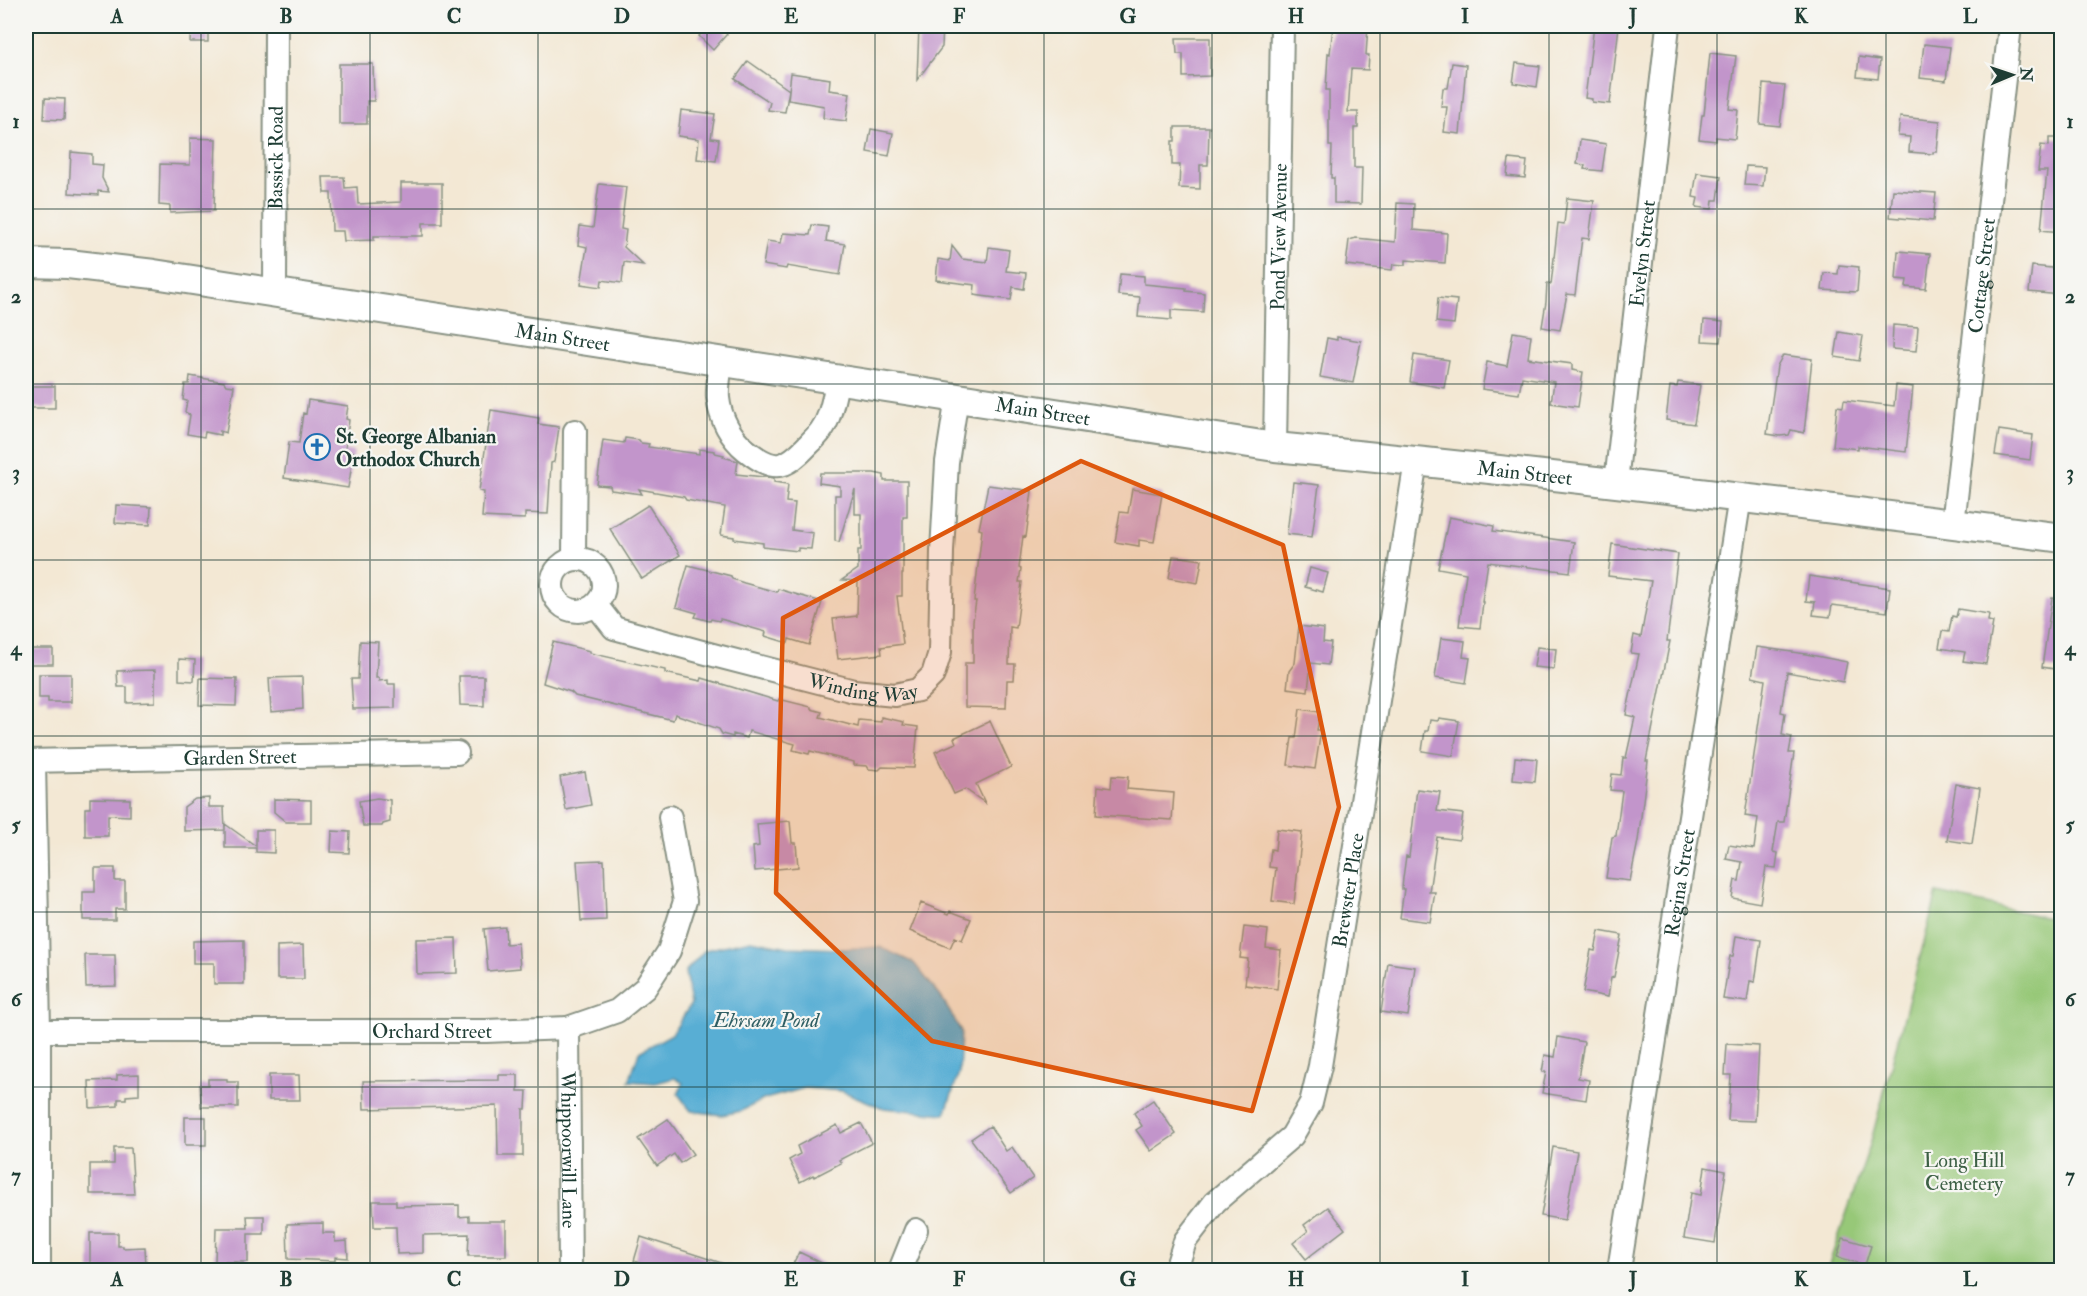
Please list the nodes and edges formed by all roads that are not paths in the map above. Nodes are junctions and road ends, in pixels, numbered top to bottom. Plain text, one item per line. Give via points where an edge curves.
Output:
1 (276, 26) edge
2 (1282, 26) edge
3 (1668, 26) edge
4 (2010, 26) edge
5 (26, 263) edge
6 (275, 292) junction
7 (721, 361) junction
8 (838, 379) junction
9 (957, 396) junction
10 (575, 431) dead end
11 (1275, 447) junction
12 (1416, 461) junction
13 (1616, 482) junction
14 (1740, 497) junction
15 (1953, 524) junction
16 (2061, 538) edge
17 (574, 558) junction
18 (596, 605) junction
19 (457, 753) dead end
20 (30, 761) edge
21 (670, 817) dead end
22 (568, 1028) junction
23 (32, 1031) edge
24 (916, 1230) dead end
25 (39, 1270) edge
26 (570, 1270) edge
27 (900, 1270) edge
28 (1176, 1270) edge
29 (1619, 1270) edge

1 - 6 street, Bassick Road
2 - 11 street, Pond View Avenue
3 - 13 street, Evelyn Street
4 - 15 street, Cottage Street
5 - 6 main road, Main Street via 154,274
6 - 7 main road, Main Street
7 - 8 main road, Main Street
7 - 8 street via 718,399 726,426 739,445 769,465 790,463 821,432
8 - 9 main road, Main Street
9 - 11 main road, Main Street
9 - 18 street, Winding Way via 947,462 940,652 933,675 918,690 895,695 854,691 717,657 614,628
10 - 17 street
11 - 12 main road, Main Street
12 - 13 main road, Main Street
12 - 28 street, Brewster Place via 1311,1103 1293,1136 1215,1202 1185,1241
13 - 14 main road, Main Street
14 - 15 main road, Main Street
14 - 29 street, Regina Street
15 - 16 main road, Main Street
17 - 18 street via 591,561 604,577 605,587
17 - 18 street via 554,574 552,591 556,600 580,612
19 - 20 street, Garden Street
20 - 23 street
21 - 22 street, Orchard Street via 685,901 669,951 645,988 617,1011
22 - 23 street, Orchard Street
22 - 26 street, Whippoorwill Lane
23 - 25 street
24 - 27 street

